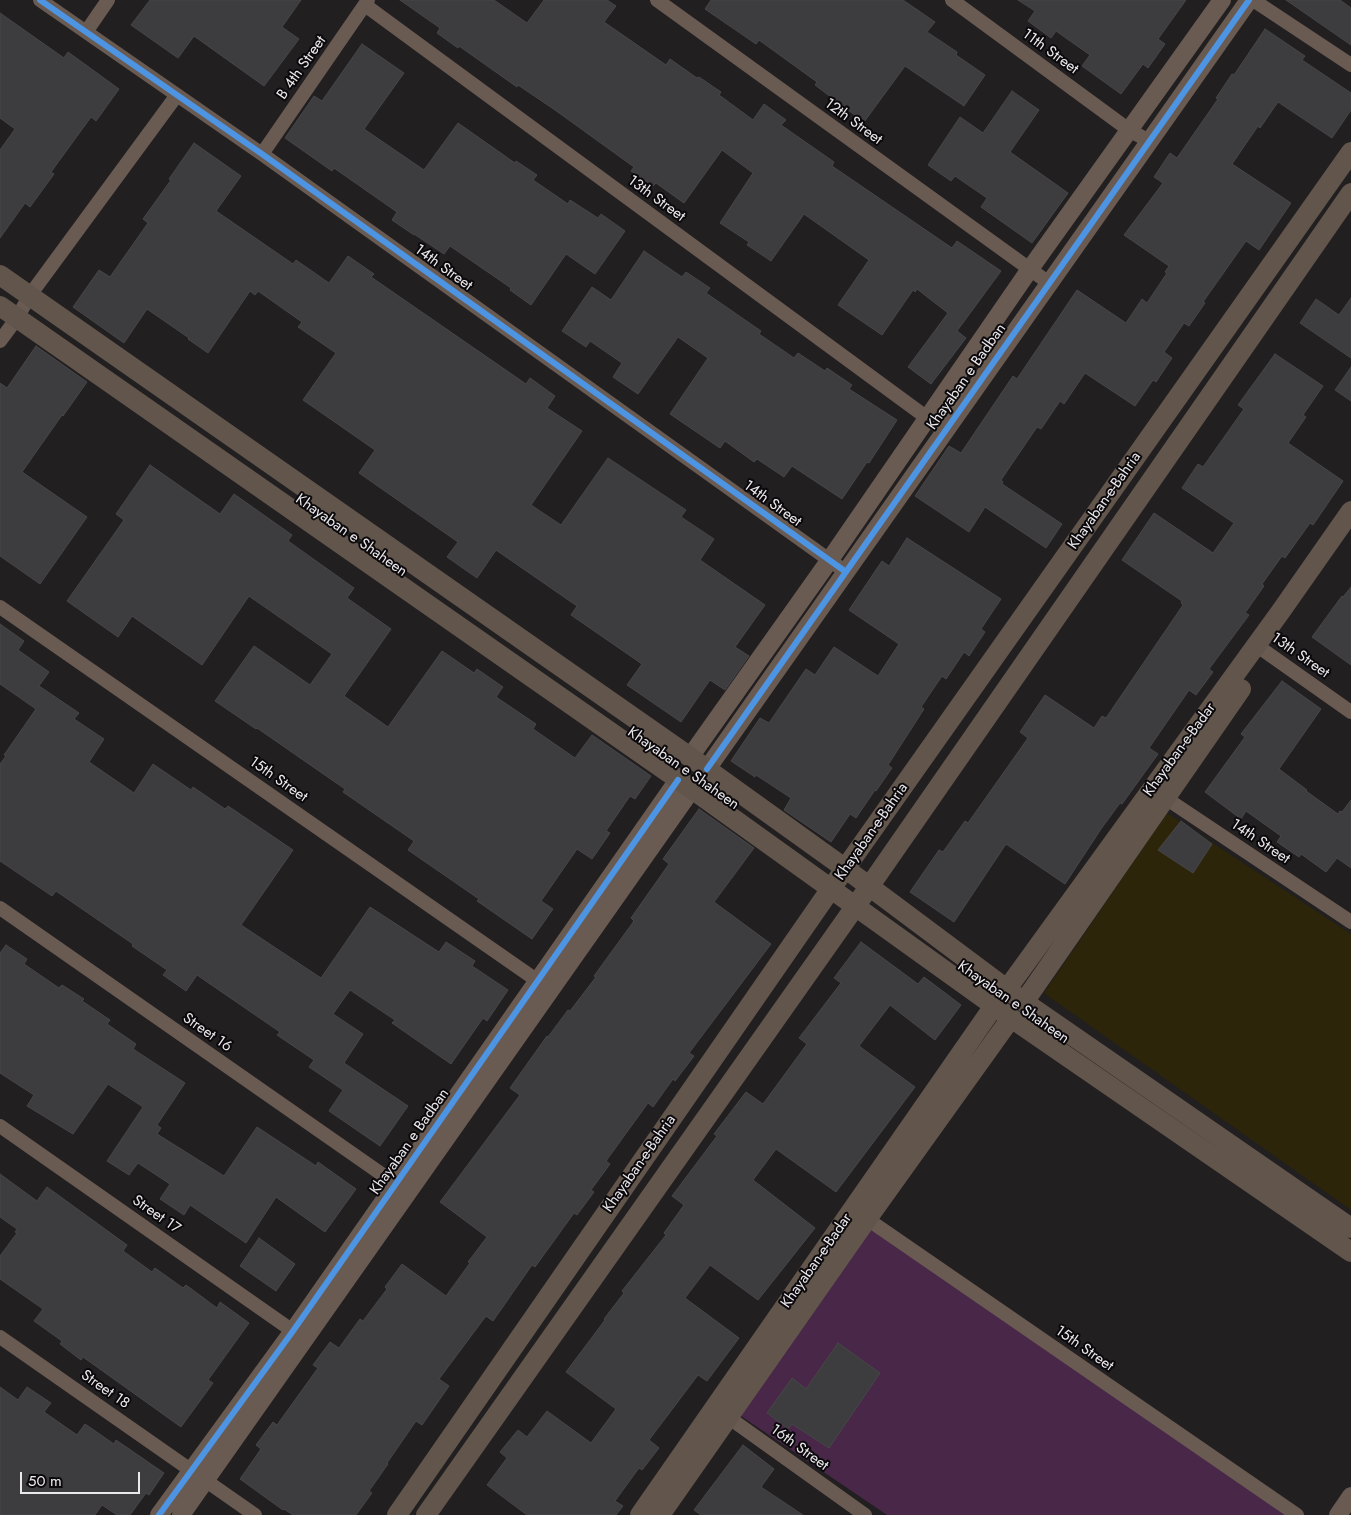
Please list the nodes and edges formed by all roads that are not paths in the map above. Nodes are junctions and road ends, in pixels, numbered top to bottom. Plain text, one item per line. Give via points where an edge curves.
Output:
1 (40, 0) edge
2 (108, 0) edge
3 (657, 0) edge
4 (952, 0) edge
5 (1222, 0) edge
6 (1249, 0) edge
7 (1253, 0) edge
8 (367, 2) edge
9 (86, 32) junction
10 (1351, 65) edge
11 (177, 95) junction
12 (1129, 130) junction
13 (1149, 141) junction
14 (1351, 152) edge
15 (262, 154) junction
16 (1351, 193) edge
17 (1030, 269) junction
18 (0, 274) edge
19 (1048, 283) junction
20 (30, 295) junction
21 (0, 306) edge
22 (17, 318) junction
23 (0, 340) edge
24 (928, 420) junction
25 (945, 431) junction
26 (1351, 511) edge
27 (1351, 535) edge
28 (829, 561) junction
29 (846, 572) junction
30 (0, 607) edge
31 (1261, 649) junction
32 (1351, 712) edge
33 (690, 757) junction
34 (707, 769) junction
35 (685, 785) junction
36 (1159, 793) junction
37 (846, 869) junction
38 (869, 887) junction
39 (830, 890) junction
40 (855, 907) junction
41 (0, 908) edge
42 (1351, 922) edge
43 (544, 985) junction
44 (1006, 989) junction
45 (1024, 1002) junction
46 (994, 1006) junction
47 (1011, 1018) junction
48 (1138, 1081) junction
49 (1126, 1097) junction
50 (0, 1126) edge
51 (402, 1188) junction
52 (860, 1214) junction
53 (1351, 1228) edge
54 (1351, 1252) edge
55 (299, 1335) junction
56 (0, 1337) edge
57 (722, 1412) junction
58 (191, 1470) junction
59 (206, 1480) junction
60 (1351, 1496) edge
61 (159, 1515) edge
62 (181, 1515) edge
63 (255, 1515) edge
64 (397, 1515) edge
65 (426, 1515) edge
66 (640, 1515) edge
67 (660, 1515) edge
68 (865, 1515) edge
69 (1297, 1515) edge
70 (1338, 1515) edge

1 - 9 street, 14th Street
2 - 9 street
3 - 17 street, 12th Street
4 - 12 street, 11th Street
5 - 12 street, Khayaban e Badban
6 - 13 street, Khayaban e Badban
7 - 10 street
8 - 15 street, B 4th Street
8 - 24 street, 13th Street
9 - 11 street, 14th Street
11 - 15 street, 14th Street
11 - 20 street
12 - 13 street, 11th Street
12 - 17 street, Khayaban e Badban
13 - 19 street, Khayaban e Badban
14 - 37 main road, Khayaban-e-Bahria
15 - 28 street, 14th Street
16 - 38 main road, Khayaban-e-Bahria
17 - 19 street, 12th Street
17 - 24 street, Khayaban e Badban
18 - 20 main road, Khayaban e Shaheen
19 - 25 street, Khayaban e Badban
20 - 22 street
20 - 33 main road, Khayaban e Shaheen
21 - 22 main road, Khayaban e Shaheen
22 - 23 street
22 - 35 main road, Khayaban e Shaheen
24 - 25 street, 13th Street
24 - 28 street, Khayaban e Badban
25 - 29 street, Khayaban e Badban
26 - 31 main road, Khayaban-e-Badar
27 - 31 main road, Khayaban-e-Badar
28 - 29 street, 14th Street
28 - 33 street, Khayaban e Badban
29 - 34 street, Khayaban e Badban
30 - 43 street, 15th Street
31 - 32 street, 13th Street
31 - 36 main road, Khayaban-e-Badar
33 - 34 main road, Khayaban e Shaheen
34 - 37 main road, Khayaban e Shaheen
35 - 39 main road, Khayaban e Shaheen
35 - 43 street, Khayaban e Badban
36 - 42 street, 14th Street
36 - 44 main road, Khayaban-e-Badar
36 - 45 main road, Khayaban-e-Badar
37 - 38 main road, Khayaban e Shaheen
37 - 39 main road, Khayaban-e-Bahria
38 - 40 main road, Khayaban-e-Bahria
38 - 44 main road, Khayaban e Shaheen
39 - 40 main road, Khayaban e Shaheen
39 - 64 main road, Khayaban-e-Bahria
40 - 46 main road, Khayaban e Shaheen
40 - 65 main road, Khayaban-e-Bahria
41 - 51 street, Street 16
43 - 51 street, Khayaban e Badban
44 - 45 main road, Khayaban e Shaheen
45 - 48 main road, Khayaban e Shaheen
46 - 47 main road, Khayaban e Shaheen
46 - 52 main road, Khayaban-e-Badar
47 - 49 main road, Khayaban e Shaheen
47 - 52 main road, Khayaban-e-Badar
48 - 49 main road
48 - 53 main road, Khayaban e Shaheen
49 - 54 main road, Khayaban e Shaheen
50 - 55 street, Street 17
51 - 55 street, Khayaban e Badban
52 - 57 main road, Khayaban-e-Badar
52 - 69 street, 15th Street
55 - 58 street, Khayaban e Badban
55 - 59 street, Khayaban e Badban
56 - 58 street, Street 18
57 - 66 main road, Khayaban-e-Badar
57 - 67 main road, Khayaban-e-Badar
57 - 68 street, 16th Street
58 - 59 street, Street 18
58 - 61 street, Khayaban e Badban
59 - 62 street, Khayaban e Badban
59 - 63 street
60 - 70 street

